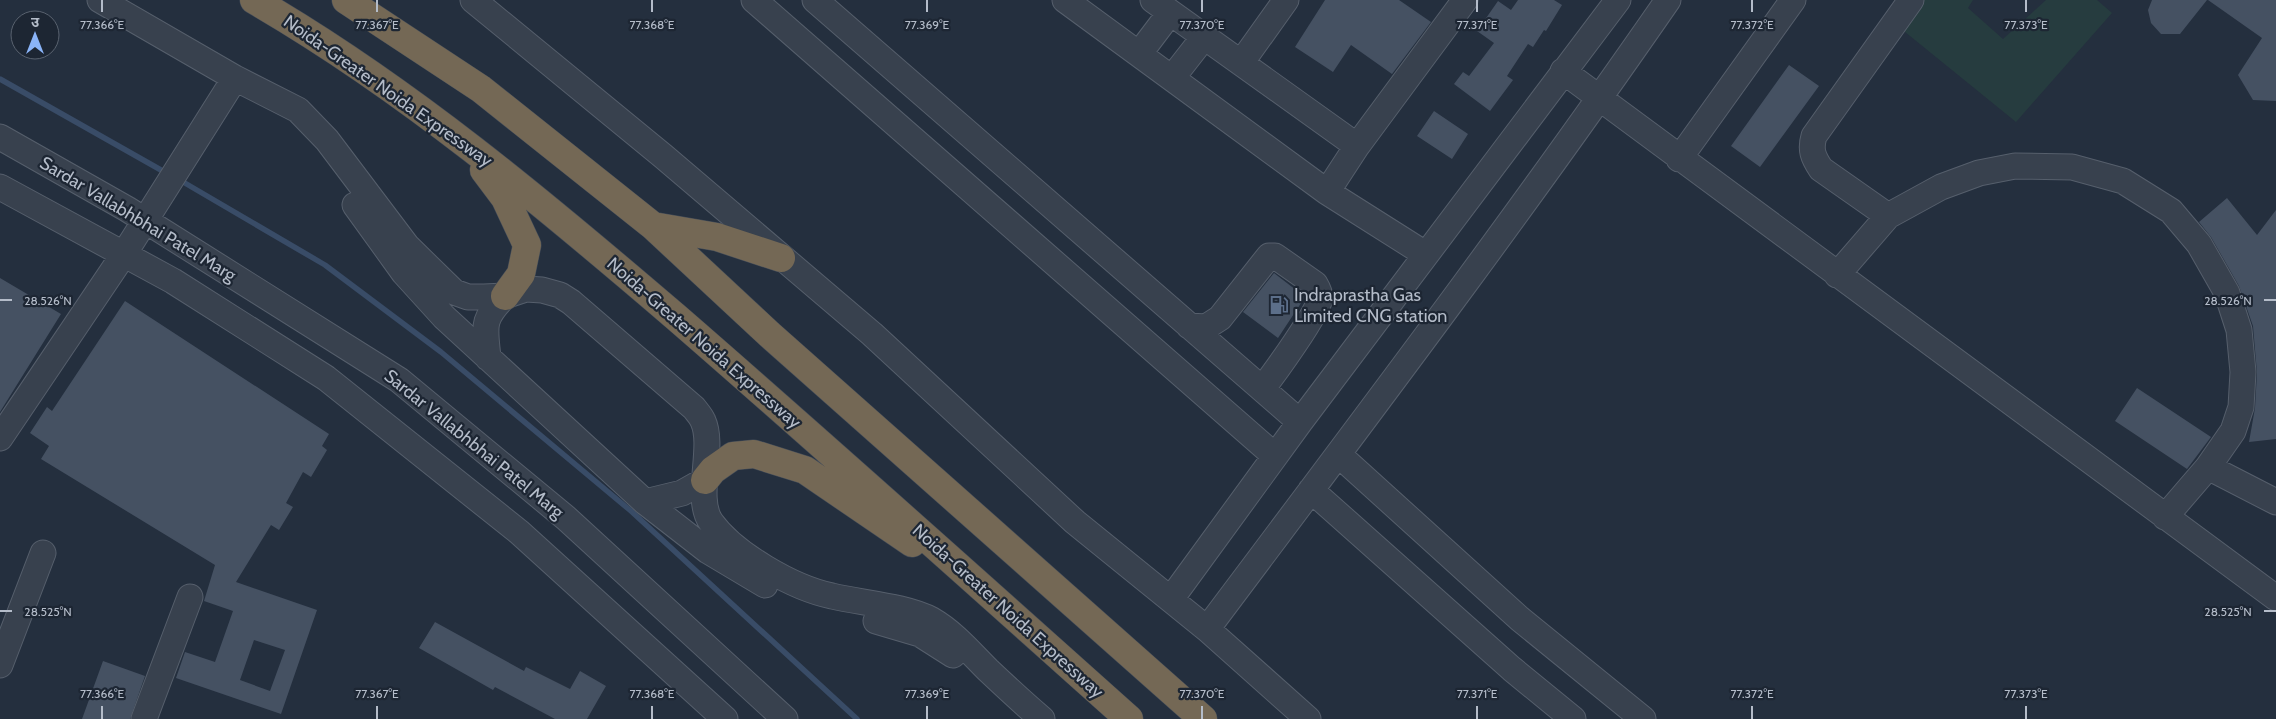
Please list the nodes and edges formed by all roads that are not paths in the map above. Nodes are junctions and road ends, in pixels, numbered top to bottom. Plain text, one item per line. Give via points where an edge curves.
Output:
1 (100, 0) edge
2 (254, 0) edge
3 (346, 0) edge
4 (473, 0) edge
5 (754, 0) edge
6 (815, 0) edge
7 (1065, 0) edge
8 (1286, 0) edge
9 (1465, 0) edge
10 (1618, 0) edge
11 (1668, 0) edge
12 (1793, 0) edge
13 (1911, 0) edge
14 (1162, 6) edge
15 (1204, 37) junction
16 (1139, 54) junction
17 (1241, 63) junction
18 (1563, 71) junction
19 (235, 78) junction
20 (1172, 78) junction
21 (1599, 100) junction
22 (298, 110) junction
23 (0, 137) edge
24 (460, 139) junction
25 (1357, 146) junction
26 (1679, 159) junction
27 (0, 188) edge
28 (1327, 192) junction
29 (151, 211) junction
30 (1888, 216) junction
31 (653, 226) junction
32 (124, 254) junction
33 (1425, 254) junction
34 (782, 258) junction
35 (1837, 275) junction
36 (505, 296) junction
37 (1189, 326) junction
38 (488, 358) junction
39 (1262, 389) junction
40 (1300, 422) junction
41 (0, 438) edge
42 (1339, 455) junction
43 (1275, 456) junction
44 (2208, 467) junction
45 (705, 480) junction
46 (1311, 490) junction
47 (645, 502) junction
48 (2276, 502) edge
49 (2165, 518) junction
50 (43, 553) dead end
51 (978, 584) junction
52 (190, 597) dead end
53 (2276, 598) edge
54 (1171, 599) junction
55 (1207, 629) junction
56 (0, 665) edge
57 (1010, 692) junction
58 (144, 719) edge
59 (725, 719) edge
60 (785, 719) edge
61 (1042, 719) edge
62 (1129, 719) edge
63 (1203, 719) edge
64 (1308, 719) edge
65 (1573, 719) edge
66 (1643, 719) edge

1 - 19 street
2 - 24 highway, Noida-Greater Noida Expressway via 303,28
3 - 31 highway via 481,89
4 - 34 street
5 - 43 street
6 - 37 street
7 - 16 street
8 - 17 street
9 - 25 street
10 - 18 street
11 - 21 street
12 - 26 street
13 - 30 street via 1814,136 1811,148 1821,169
14 - 15 street
14 - 16 street
15 - 17 street
15 - 20 street
16 - 20 street
17 - 25 street
18 - 21 street
18 - 33 street
19 - 22 street
19 - 29 street
20 - 28 street
21 - 26 street
21 - 42 street
22 - 36 street via 326,140 407,246 454,292 468,297
22 - 38 street via 319,156 404,273
23 - 29 street, Sardar Vallabhbhai Patel Marg
24 - 36 highway via 505,198 527,244 521,274
24 - 51 highway, Noida-Greater Noida Expressway via 732,365
25 - 28 street
26 - 35 street
27 - 32 street, Sardar Vallabhbhai Patel Marg
28 - 33 street
29 - 32 street
29 - 60 street, Sardar Vallabhbhai Patel Marg via 399,380 566,518
30 - 35 street
30 - 44 street via 1941,187 1979,173 2015,166 2072,167 2106,176 2123,181 2170,211 2199,244 2227,293 2239,330 2243,372 2241,407 2233,431
31 - 34 highway via 717,237
31 - 63 highway via 769,334
32 - 41 street
32 - 59 street, Sardar Vallabhbhai Patel Marg via 173,281 326,378 519,532
33 - 40 street
34 - 54 street via 872,334 1075,522
35 - 49 street
36 - 38 street via 490,312 485,326
36 - 45 street via 526,289 542,290 566,299 694,408 703,421 706,436
37 - 39 street
37 - 39 street via 1206,327 1220,318 1269,256 1275,256 1315,284 1320,300 1288,355
38 - 47 street
39 - 40 street
40 - 43 street
42 - 46 street
42 - 66 street via 1520,619
43 - 54 street
44 - 48 street
44 - 49 street
45 - 47 street via 682,493
45 - 51 highway via 732,456 754,454 805,470 880,523
45 - 57 street via 705,506 710,521 759,564 796,584 830,596 932,620 960,642
46 - 55 street
46 - 65 street
47 - 57 street via 708,551 766,586 785,595 920,634
49 - 53 street
50 - 56 street
51 - 62 highway, Noida-Greater Noida Expressway
52 - 58 street
54 - 55 street
55 - 64 street
57 - 61 street

